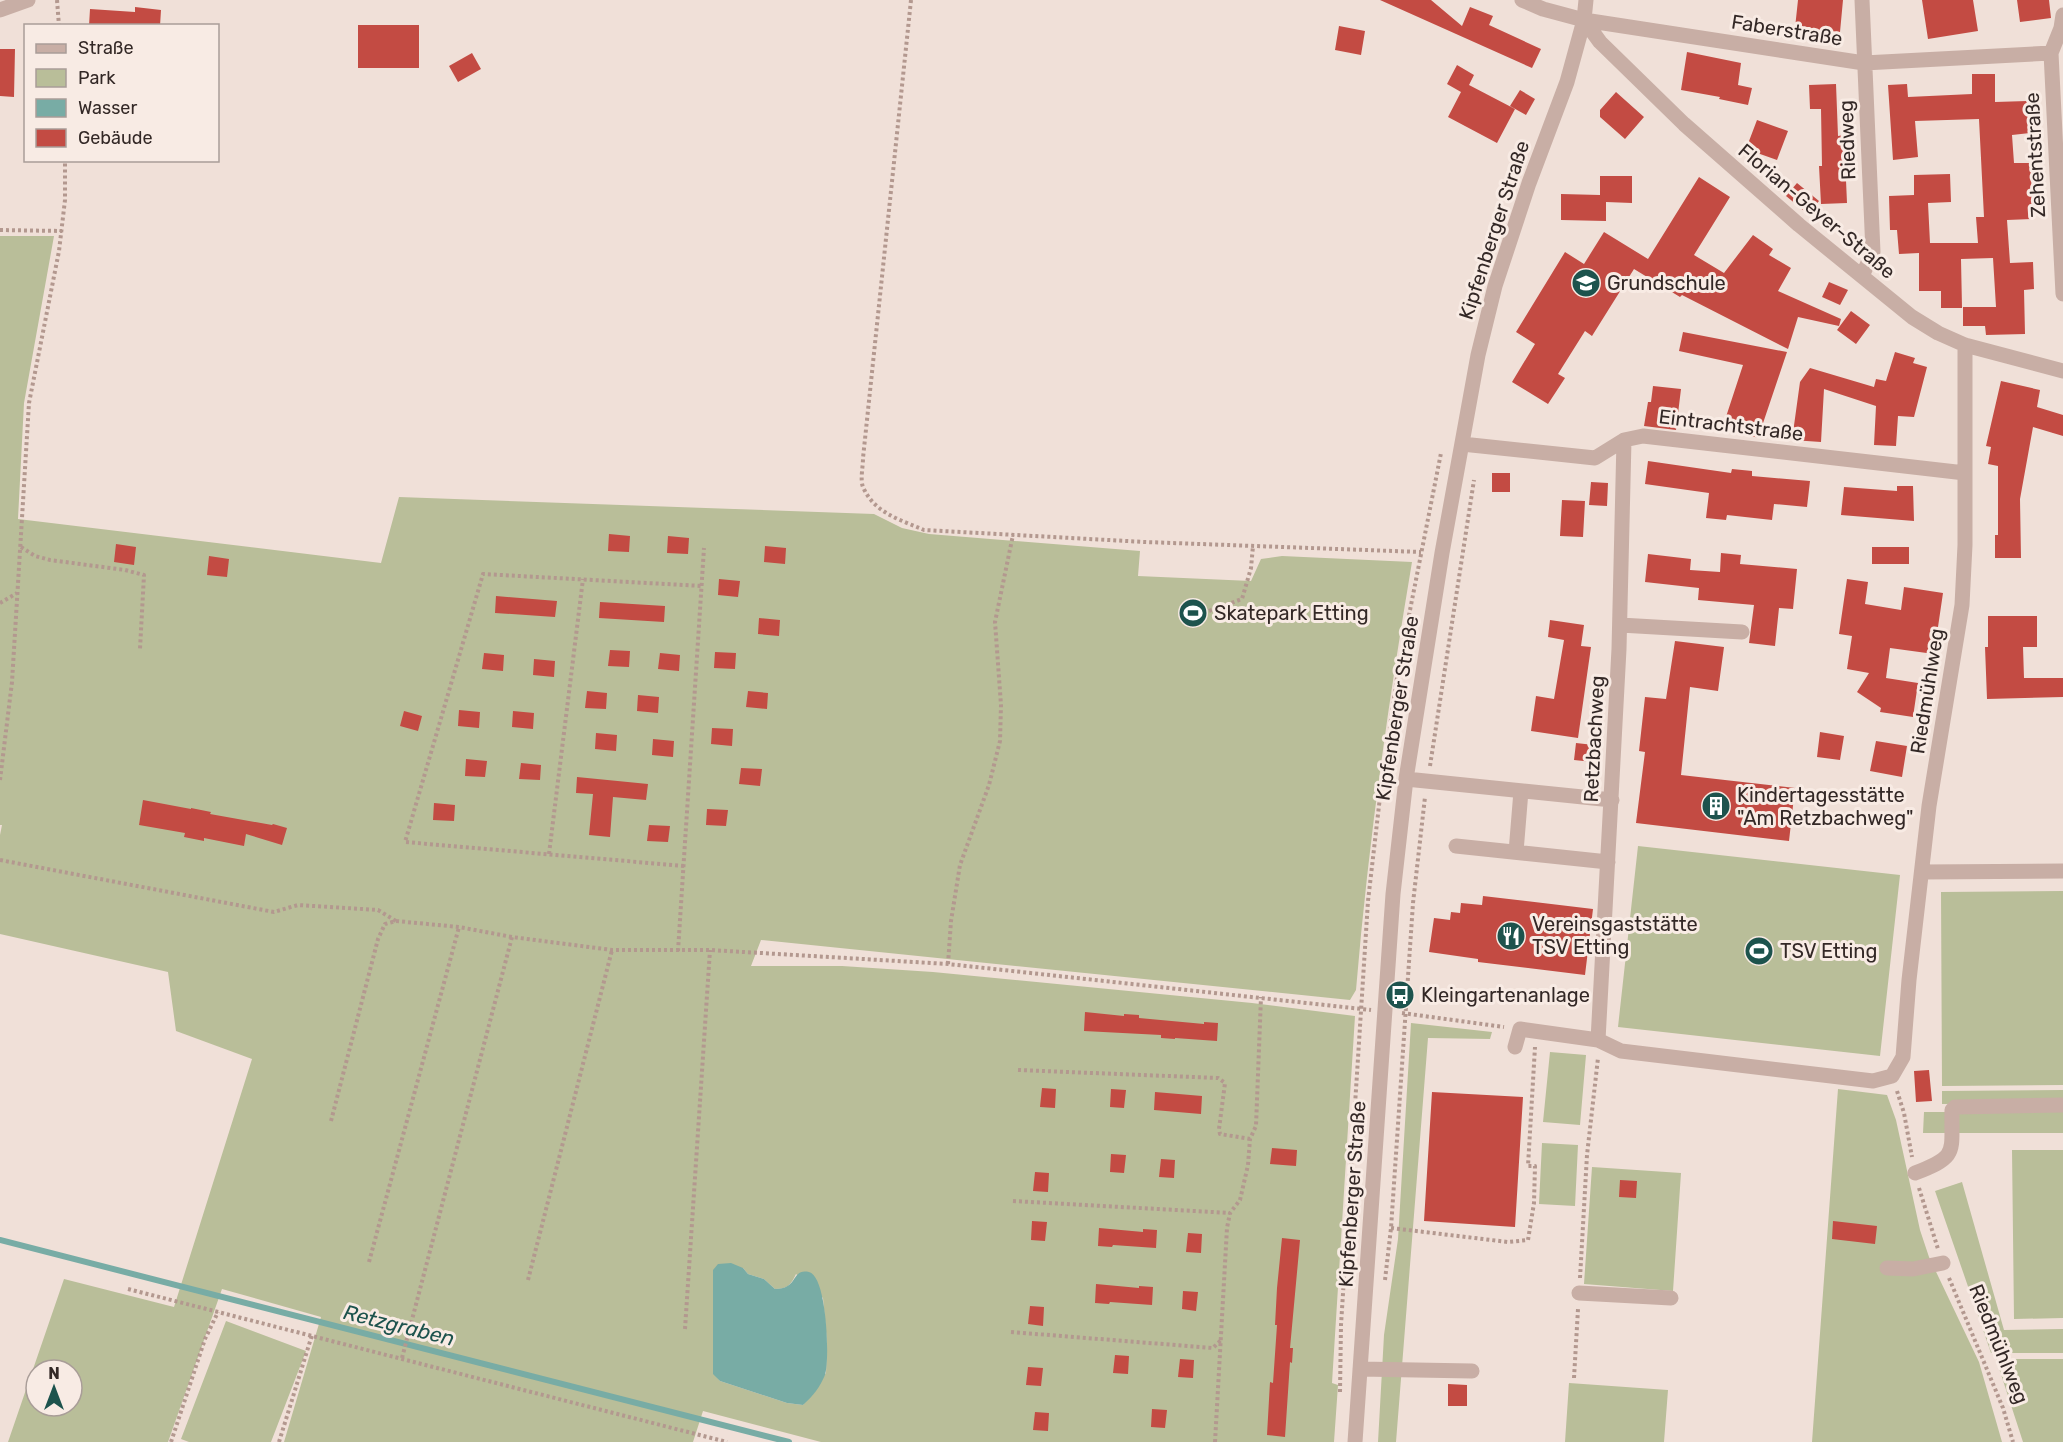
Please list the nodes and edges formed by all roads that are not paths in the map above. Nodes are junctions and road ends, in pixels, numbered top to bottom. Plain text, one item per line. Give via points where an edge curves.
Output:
1 (28, 0) edge
2 (1522, 0) edge
3 (1586, 0) edge
4 (1862, 0) edge
5 (0, 10) edge
6 (2063, 15) edge
7 (1584, 20) junction
8 (2051, 54) junction
9 (1864, 63) junction
10 (1862, 276) junction
11 (2063, 294) edge
12 (1965, 345) junction
13 (2063, 371) edge
14 (1624, 440) junction
15 (1462, 444) junction
16 (1965, 473) junction
17 (1620, 625) junction
18 (1742, 632) dead end
19 (1406, 779) junction
20 (1521, 791) junction
21 (1612, 800) junction
22 (1456, 846) dead end
23 (1516, 852) junction
24 (1608, 862) junction
25 (2063, 871) edge
26 (1922, 872) junction
27 (1598, 1040) junction
28 (1515, 1047) dead end
29 (2063, 1105) edge
30 (1915, 1173) dead end
31 (1943, 1263) road end
32 (1887, 1268) dead end
33 (1579, 1293) dead end
34 (1671, 1298) dead end
35 (1360, 1369) junction
36 (1472, 1371) dead end
37 (1355, 1442) edge

1 - 5 street
2 - 7 street, Faberstraße
3 - 7 street, Kipfenberger Straße
4 - 9 street, Riedweg
6 - 8 street, Zehentstraße
7 - 9 street, Faberstraße
7 - 10 street, Florian-Geyer-Straße via 1600,42 1684,124
7 - 15 street, Kipfenberger Straße via 1567,82 1528,183 1495,286
8 - 9 street, Faberstraße
8 - 11 street, Zehentstraße
9 - 10 street, Riedweg via 1873,252
10 - 12 street, Florian-Geyer-Straße via 1912,317
12 - 13 street, Florian-Geyer-Straße
12 - 16 street, Riedmühlweg
14 - 15 street, Eintrachtstraße via 1595,459
14 - 16 street, Eintrachtstraße via 1643,436
14 - 17 street, Retzbachweg
15 - 19 street, Kipfenberger Straße
16 - 26 street, Riedmühlweg via 1962,605
17 - 18 street
17 - 21 street, Retzbachweg
19 - 20 street
19 - 35 street, Kipfenberger Straße via 1393,894
20 - 21 street
20 - 23 street
21 - 24 street, Retzbachweg
22 - 23 street
23 - 24 street
24 - 27 street, Retzbachweg
25 - 26 street
26 - 27 street, Riedmühlweg via 1903,1057 1892,1076 1873,1081 1621,1051
27 - 28 street via 1520,1029
29 - 30 street via 1955,1107 1951,1153 1941,1163
31 - 32 street via 1913,1269
33 - 34 street
35 - 36 street
35 - 37 street, Kipfenberger Straße

